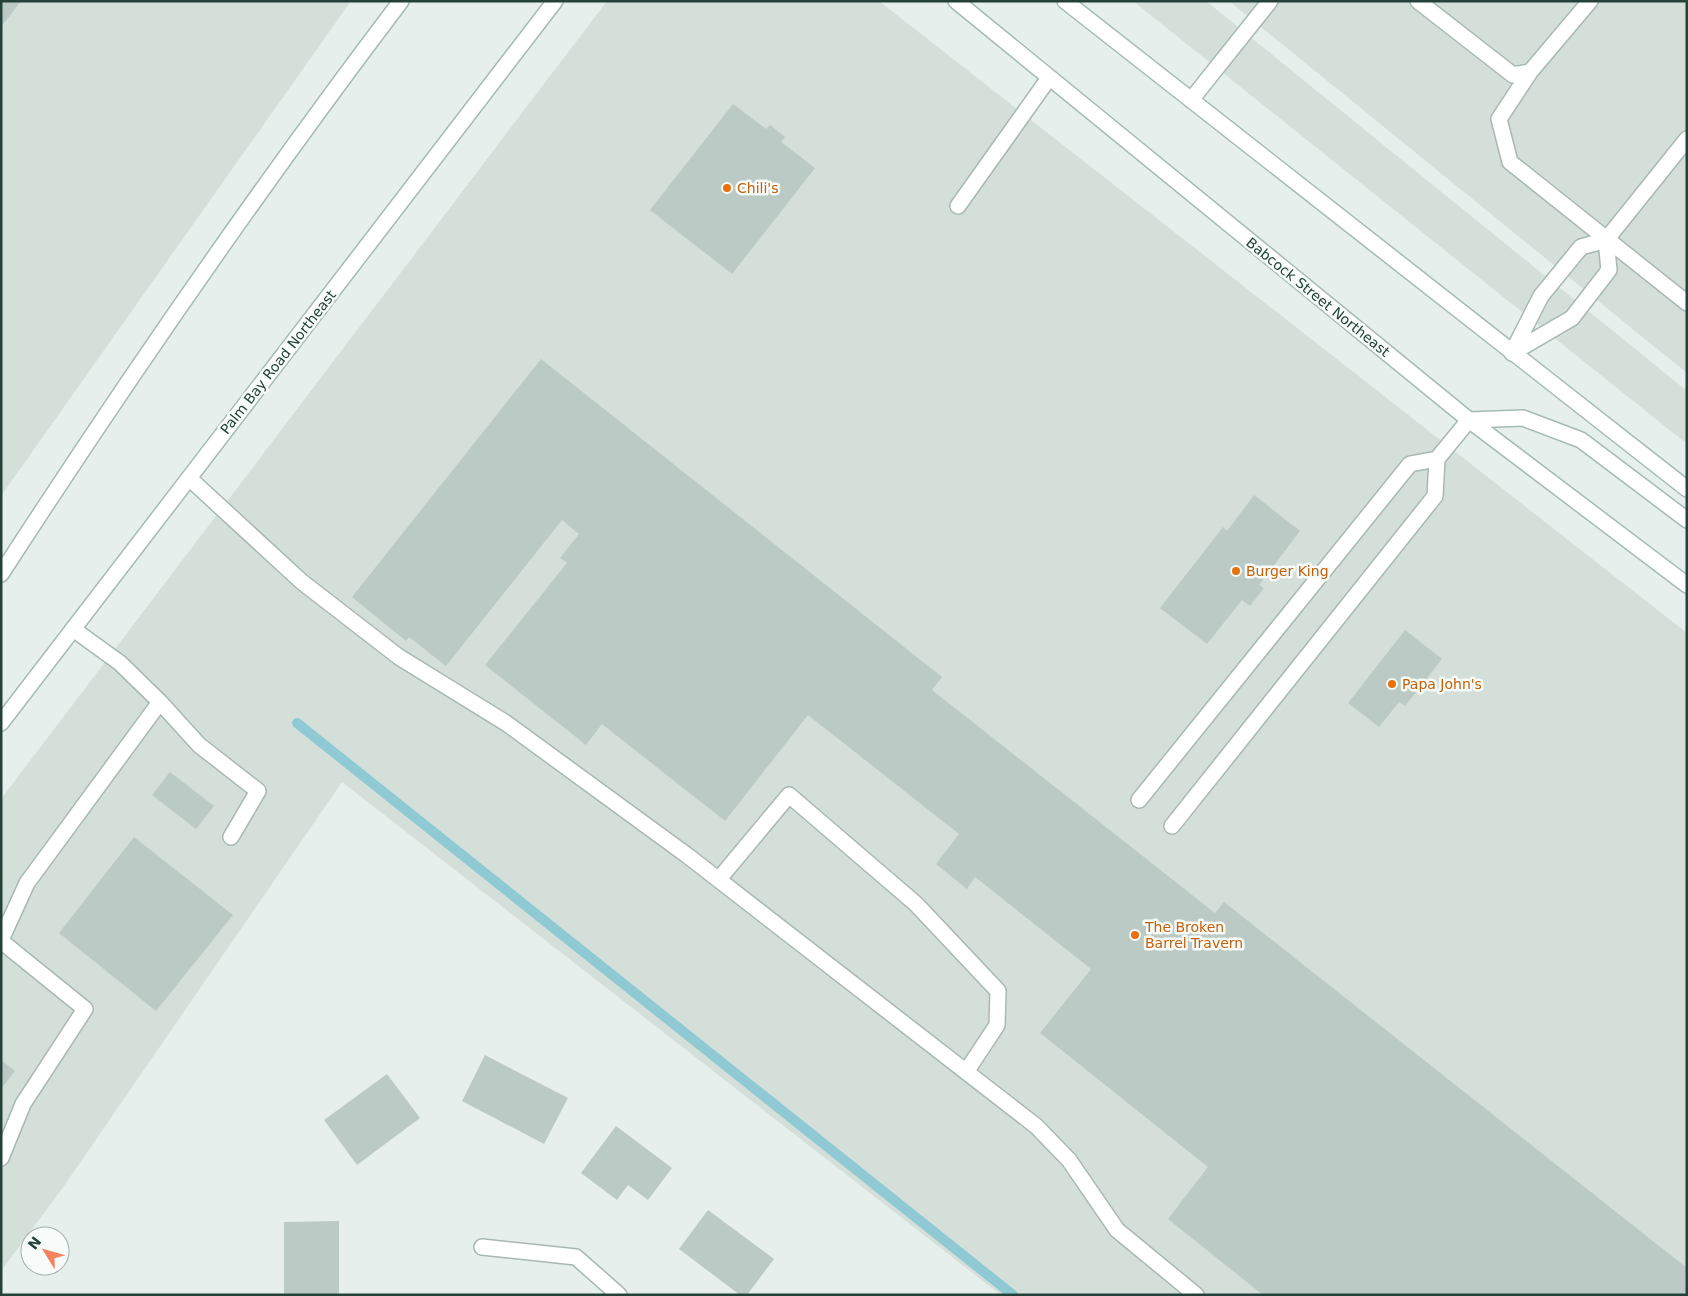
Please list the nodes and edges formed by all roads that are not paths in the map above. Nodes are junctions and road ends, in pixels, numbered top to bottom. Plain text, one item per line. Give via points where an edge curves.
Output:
1 (402, 1) edge
2 (556, 1) edge
3 (956, 1) edge
4 (1065, 1) edge
5 (1270, 1) edge
6 (1418, 1) edge
7 (1590, 1) edge
8 (1530, 72) junction
9 (1049, 78) junction
10 (1191, 100) junction
11 (1687, 139) edge
12 (958, 206) dead end
13 (1606, 240) junction
14 (1687, 304) edge
15 (1512, 352) junction
16 (1469, 420) junction
17 (1437, 459) junction
18 (189, 478) junction
19 (1687, 490) edge
20 (1687, 520) edge
21 (1, 574) edge
22 (1687, 585) edge
23 (73, 629) junction
24 (160, 702) junction
25 (1, 723) edge
26 (1139, 800) dead end
27 (1172, 826) dead end
28 (231, 837) dead end
29 (719, 879) junction
30 (1, 940) edge
31 (966, 1072) junction
32 (1, 1158) edge
33 (482, 1247) dead end
34 (619, 1295) edge
35 (1196, 1295) edge

1 - 21 main road via 325,101 107,411
2 - 18 main road, Palm Bay Road Northeast
3 - 9 main road, Babcock Street Northeast
4 - 10 main road
5 - 10 main road
6 - 8 main road via 1513,75
7 - 8 main road
8 - 13 main road via 1499,119 1510,162
9 - 12 main road
9 - 16 main road, Babcock Street Northeast
10 - 15 main road
11 - 13 main road
13 - 14 main road
13 - 15 main road via 1580,247 1541,296
13 - 15 main road via 1609,270 1572,318
15 - 19 main road
16 - 17 main road
16 - 20 main road via 1523,418 1580,440
16 - 22 main road, Babcock Street Northeast
17 - 26 main road via 1410,464
17 - 27 main road via 1435,496
18 - 23 main road, Palm Bay Road Northeast
18 - 29 main road via 302,582 399,657 506,723
23 - 24 main road via 120,663
23 - 25 main road, Palm Bay Road Northeast
24 - 28 main road via 199,745 258,791
24 - 30 main road via 27,883
29 - 31 main road
29 - 31 main road via 788,795 916,904 998,991 997,1025
30 - 32 main road via 85,1009 23,1104
31 - 35 main road via 1036,1126 1069,1160 1117,1230
33 - 34 main road via 576,1256

